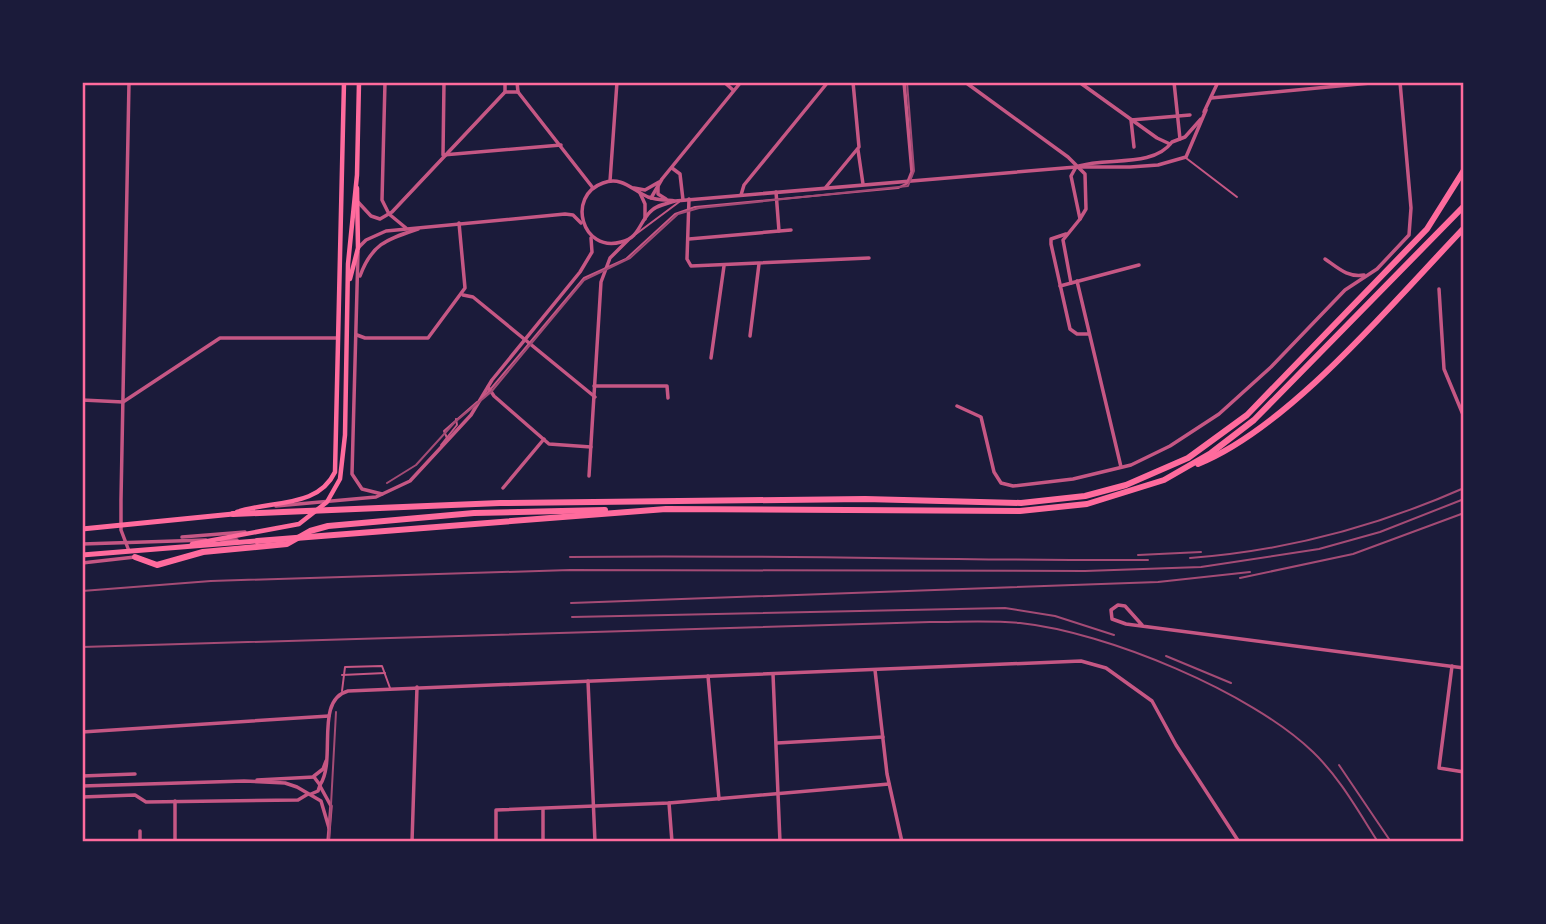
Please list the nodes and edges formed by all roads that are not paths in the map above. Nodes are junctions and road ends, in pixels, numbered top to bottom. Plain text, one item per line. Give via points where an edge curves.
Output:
1 (129, 82) edge
2 (344, 82) edge
3 (359, 82) edge
4 (385, 82) edge
5 (443, 82) edge
6 (505, 82) edge
7 (517, 82) edge
8 (617, 82) edge
9 (724, 82) edge
10 (741, 82) edge
11 (828, 82) edge
12 (853, 82) edge
13 (904, 82) edge
14 (965, 82) edge
15 (1079, 82) edge
16 (1174, 82) edge
17 (1218, 82) edge
18 (1315, 82) edge
19 (1381, 82) edge
20 (1400, 82) edge
21 (1316, 89) junction
22 (734, 91) junction
23 (505, 92) junction
24 (518, 92) junction
25 (1211, 98) junction
26 (1206, 110) junction
27 (1190, 115) dead end
28 (1178, 116) junction
29 (1131, 120) junction
30 (1180, 139) junction
31 (561, 145) junction
32 (1169, 146) junction
33 (1134, 147) dead end
34 (858, 150) junction
35 (1189, 151) junction
36 (443, 155) junction
37 (1185, 158) junction
38 (1176, 160) junction
39 (671, 167) junction
40 (1076, 167) junction
41 (1464, 170) edge
42 (357, 175) junction
43 (610, 181) junction
44 (908, 182) junction
45 (659, 183) junction
46 (863, 184) junction
47 (825, 187) junction
48 (593, 188) junction
49 (636, 190) junction
50 (776, 192) junction
51 (741, 195) junction
52 (1237, 197) dead end
53 (651, 198) junction
54 (683, 200) junction
55 (689, 200) junction
56 (777, 200) junction
57 (675, 201) junction
58 (358, 202) junction
59 (1464, 206) edge
60 (688, 208) junction
61 (390, 214) junction
62 (1080, 219) junction
63 (644, 221) junction
64 (460, 223) junction
65 (429, 225) junction
66 (584, 226) junction
67 (406, 228) junction
68 (1464, 228) edge
69 (791, 230) dead end
70 (779, 231) junction
71 (1066, 234) junction
72 (635, 235) junction
73 (590, 236) junction
74 (689, 239) junction
75 (629, 240) junction
76 (358, 248) junction
77 (869, 258) dead end
78 (1325, 259) dead end
79 (759, 264) junction
80 (1139, 265) dead end
81 (724, 266) junction
82 (606, 267) junction
83 (1366, 275) junction
84 (358, 282) junction
85 (1074, 282) junction
86 (349, 283) junction
87 (1060, 286) junction
88 (1439, 289) dead end
89 (463, 295) junction
90 (1089, 334) junction
91 (357, 335) junction
92 (750, 336) dead end
93 (338, 338) junction
94 (524, 340) junction
95 (529, 344) junction
96 (711, 358) dead end
97 (594, 386) junction
98 (489, 388) junction
99 (595, 397) junction
100 (668, 398) dead end
101 (481, 399) junction
102 (82, 400) edge
103 (123, 402) junction
104 (957, 407) dead end
105 (1464, 417) edge
106 (456, 419) junction
107 (447, 438) junction
108 (544, 439) junction
109 (591, 447) junction
110 (429, 464) junction
111 (1121, 467) junction
112 (1183, 470) junction
113 (335, 472) junction
114 (352, 474) junction
115 (589, 476) dead end
116 (503, 488) dead end
117 (384, 494) junction
118 (666, 509) junction
119 (233, 514) junction
120 (82, 529) edge
121 (279, 530) junction
122 (220, 540) junction
123 (139, 541) junction
124 (257, 541) junction
125 (82, 544) edge
126 (153, 549) junction
127 (82, 555) edge
128 (135, 557) junction
129 (82, 563) edge
130 (1144, 625) junction
131 (1452, 666) junction
132 (1464, 668) edge
133 (875, 670) junction
134 (386, 673) junction
135 (773, 674) junction
136 (342, 675) junction
137 (708, 676) junction
138 (588, 681) junction
139 (416, 687) junction
140 (390, 688) junction
141 (342, 692) junction
142 (329, 716) junction
143 (82, 732) edge
144 (883, 737) junction
145 (777, 743) junction
146 (328, 755) junction
147 (1464, 772) edge
148 (135, 774) dead end
149 (82, 776) edge
150 (311, 777) junction
151 (244, 781) junction
152 (889, 784) junction
153 (82, 786) edge
154 (320, 786) junction
155 (308, 793) junction
156 (778, 794) junction
157 (82, 797) edge
158 (719, 799) junction
159 (175, 801) junction
160 (669, 803) junction
161 (594, 808) junction
162 (543, 809) junction
163 (329, 828) junction
164 (140, 831) dead end
165 (140, 842) edge
166 (175, 842) edge
167 (328, 842) edge
168 (412, 842) edge
169 (496, 842) edge
170 (543, 842) edge
171 (595, 842) edge
172 (672, 842) edge
173 (780, 842) edge
174 (902, 842) edge
175 (1239, 842) edge

1 - 103 street
2 - 93 main road
3 - 42 main road
4 - 61 street via 382,200
5 - 36 street
6 - 23 street
7 - 24 street
8 - 43 street
9 - 22 street
10 - 22 street
11 - 51 street via 744,185
12 - 34 street
13 - 44 street via 912,172
14 - 40 street
15 - 29 street
16 - 28 street
17 - 25 street
18 - 21 street
19 - 21 street
20 - 83 street via 1412,230 1386,261
21 - 25 street
22 - 39 street
23 - 24 street
23 - 36 street
24 - 31 street
25 - 26 street
26 - 30 street
26 - 35 street
27 - 28 street
28 - 29 street
28 - 30 street
29 - 32 street
29 - 33 street
30 - 32 street
30 - 35 street
31 - 36 street
31 - 48 street
32 - 38 street via 1170,156
32 - 40 street via 1154,157
34 - 46 street
34 - 47 street
35 - 37 street
36 - 61 street
37 - 38 street
37 - 52 lane
38 - 40 street via 1130,167
39 - 45 street
39 - 54 street via 680,174
40 - 44 street
40 - 62 street via 1071,176
40 - 62 street via 1085,174 1087,185 1086,209
41 - 119 highway via 1427,229 1247,415 1188,458 1126,485 1035,502 500,503
42 - 58 main road
42 - 86 main road
43 - 48 street
43 - 49 street
44 - 46 street
44 - 56 lane via 898,188
45 - 49 street
45 - 53 street
45 - 57 street via 657,193
46 - 47 street
47 - 50 street
48 - 66 street via 582,206
49 - 53 street
49 - 63 street via 644,201
50 - 51 street
50 - 56 street
51 - 55 street
53 - 57 street
53 - 63 street
54 - 55 street
54 - 57 street
54 - 72 lane
55 - 60 street
56 - 60 lane
56 - 70 street
57 - 63 street via 653,209
58 - 61 street via 371,216 380,219
58 - 76 main road
59 - 112 highway via 1254,420
60 - 74 street
60 - 82 lane via 675,214 630,256
61 - 67 street
62 - 71 street
63 - 72 street
64 - 65 street
64 - 66 street via 568,214
64 - 89 street
65 - 67 street
65 - 84 street via 386,239 371,253
66 - 73 street
67 - 76 street via 376,234
68 - 112 highway via 1329,368 1276,414 1216,456
69 - 70 street
70 - 74 street
71 - 85 street via 1063,247
71 - 87 street via 1051,239
72 - 75 street
73 - 75 street via 609,243
73 - 94 street via 593,250 589,260
74 - 81 street via 691,267
75 - 82 street
76 - 84 street
76 - 86 main road
77 - 79 street
78 - 83 street via 1345,274
79 - 81 street
79 - 92 street
80 - 85 street
81 - 96 street
82 - 95 lane via 584,278
82 - 97 street
83 - 111 street via 1346,289 1219,414 1170,446
84 - 91 street
85 - 87 street
85 - 90 street
86 - 121 main road via 342,473 331,497 318,511
87 - 90 street via 1070,329
88 - 105 street via 1444,369
89 - 91 street via 424,340
89 - 94 street via 472,297
90 - 111 street
91 - 114 street
93 - 103 street via 220,338
93 - 113 main road
94 - 95 street
94 - 98 street
95 - 98 lane
95 - 99 street
97 - 99 street
97 - 100 street via 667,386
98 - 101 street
98 - 108 street
99 - 109 street
101 - 106 lane
101 - 110 street
102 - 103 street
103 - 128 street via 121,530
104 - 111 street via 981,417 994,472 1006,485 1047,484
106 - 107 lane
106 - 107 lane via 444,431
107 - 110 lane
108 - 109 street via 549,444
108 - 116 street
109 - 115 street
110 - 117 street via 402,487
112 - 118 highway via 1131,492 1054,510
113 - 114 street
113 - 119 main road via 317,495
114 - 117 street via 362,489
117 - 119 street
118 - 124 highway
118 - 128 highway via 434,516 328,526 287,544 203,552 157,565
119 - 120 main road
121 - 122 main road
121 - 123 street
122 - 123 street
122 - 124 street
122 - 126 main road
123 - 125 street
124 - 126 main road
126 - 127 main road
128 - 129 street
130 - 130 street via 1124,606 1111,610 1116,622
130 - 131 street
131 - 132 street
131 - 147 street via 1440,768
133 - 135 street
133 - 144 street
133 - 175 street via 1082,661 1102,666 1152,701
134 - 136 lane
134 - 136 lane via 379,665 345,667
134 - 140 lane
135 - 137 street
135 - 145 street
136 - 141 lane
137 - 138 street
137 - 158 street
138 - 139 street
138 - 161 street
139 - 140 street
139 - 168 street
140 - 141 street
141 - 142 street via 332,701
142 - 143 street
142 - 146 street
144 - 145 street
144 - 152 street
145 - 156 street
146 - 150 street via 323,769
146 - 154 street via 327,773
148 - 149 street
150 - 151 street
150 - 154 street
150 - 155 street via 303,782
151 - 153 street
151 - 155 street via 288,784
152 - 156 street
152 - 174 street
154 - 155 street
154 - 163 street via 331,806
155 - 159 street via 298,800
155 - 163 street via 323,805
156 - 158 street
156 - 173 street
157 - 159 street via 135,795 146,802
158 - 160 street
159 - 166 street
160 - 161 street
160 - 172 street
161 - 162 street
161 - 171 street
162 - 169 street via 496,810
162 - 170 street
163 - 167 street
164 - 165 street

